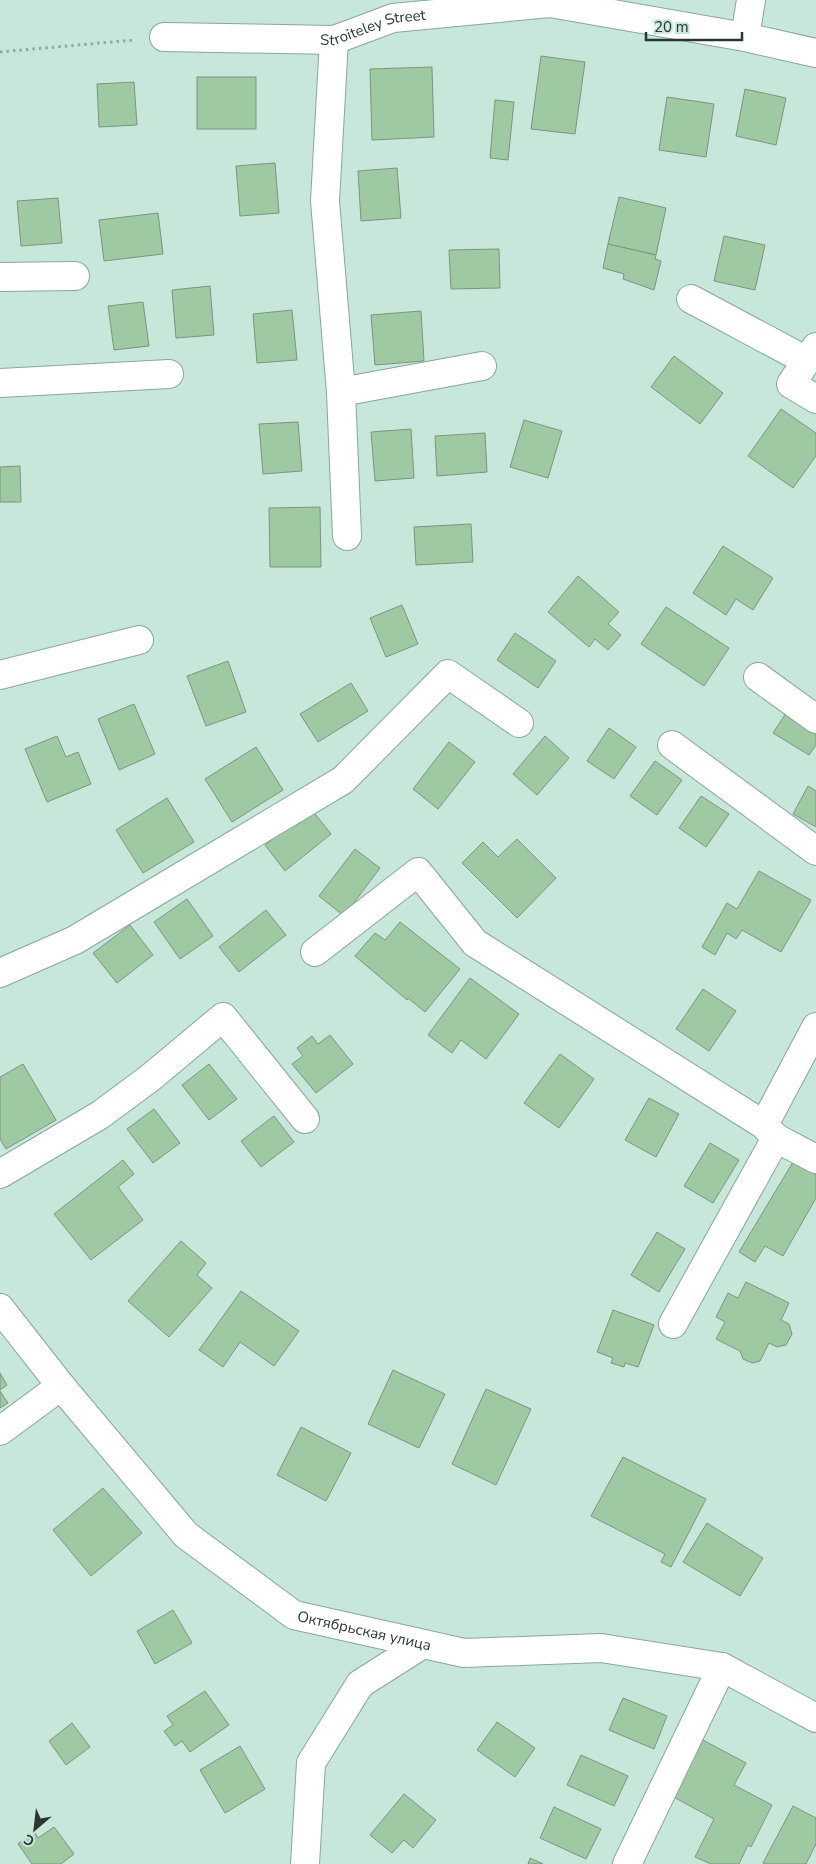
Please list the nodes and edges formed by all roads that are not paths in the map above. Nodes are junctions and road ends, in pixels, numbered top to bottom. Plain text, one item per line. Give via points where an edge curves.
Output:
1 (752, 0) edge
2 (164, 37) road end
3 (745, 37) junction
4 (334, 40) junction
5 (816, 52) edge
6 (75, 276) dead end
7 (0, 277) edge
8 (691, 299) dead end
9 (811, 354) edge
10 (482, 366) dead end
11 (169, 374) dead end
12 (0, 383) edge
13 (341, 392) junction
14 (816, 399) edge
15 (347, 536) dead end
16 (139, 640) dead end
17 (0, 675) edge
18 (758, 677) dead end
19 (816, 719) edge
20 (519, 723) dead end
21 (672, 745) dead end
22 (816, 851) edge
23 (315, 952) dead end
24 (0, 973) edge
25 (816, 1028) edge
26 (305, 1119) dead end
27 (770, 1132) junction
28 (816, 1160) edge
29 (0, 1174) edge
30 (0, 1308) edge
31 (673, 1324) dead end
32 (61, 1386) junction
33 (0, 1431) edge
34 (423, 1644) junction
35 (722, 1667) junction
36 (816, 1718) edge
37 (305, 1864) edge
38 (627, 1864) edge

1 - 3 street
2 - 4 street, Stroiteley Street
3 - 4 street, Stroiteley Street via 550,3 393,18
3 - 5 street, Stroiteley Street
4 - 13 street via 325,201
6 - 7 street
8 - 9 street
9 - 14 street via 791,384
10 - 13 street
11 - 12 street
13 - 15 street
16 - 17 street
18 - 19 street
20 - 24 street via 448,674 343,780 75,940
21 - 22 street
23 - 27 street via 418,872 475,943
25 - 27 street
26 - 29 street via 224,1017 100,1115
27 - 28 street
27 - 31 street
30 - 32 street, Октябрьская улица
32 - 33 street
32 - 34 street, Октябрьская улица via 186,1535 294,1615
34 - 35 street, Октябрьская улица via 464,1653 601,1648
34 - 37 street via 360,1684 311,1763
35 - 36 street, Октябрьская улица
35 - 38 street

